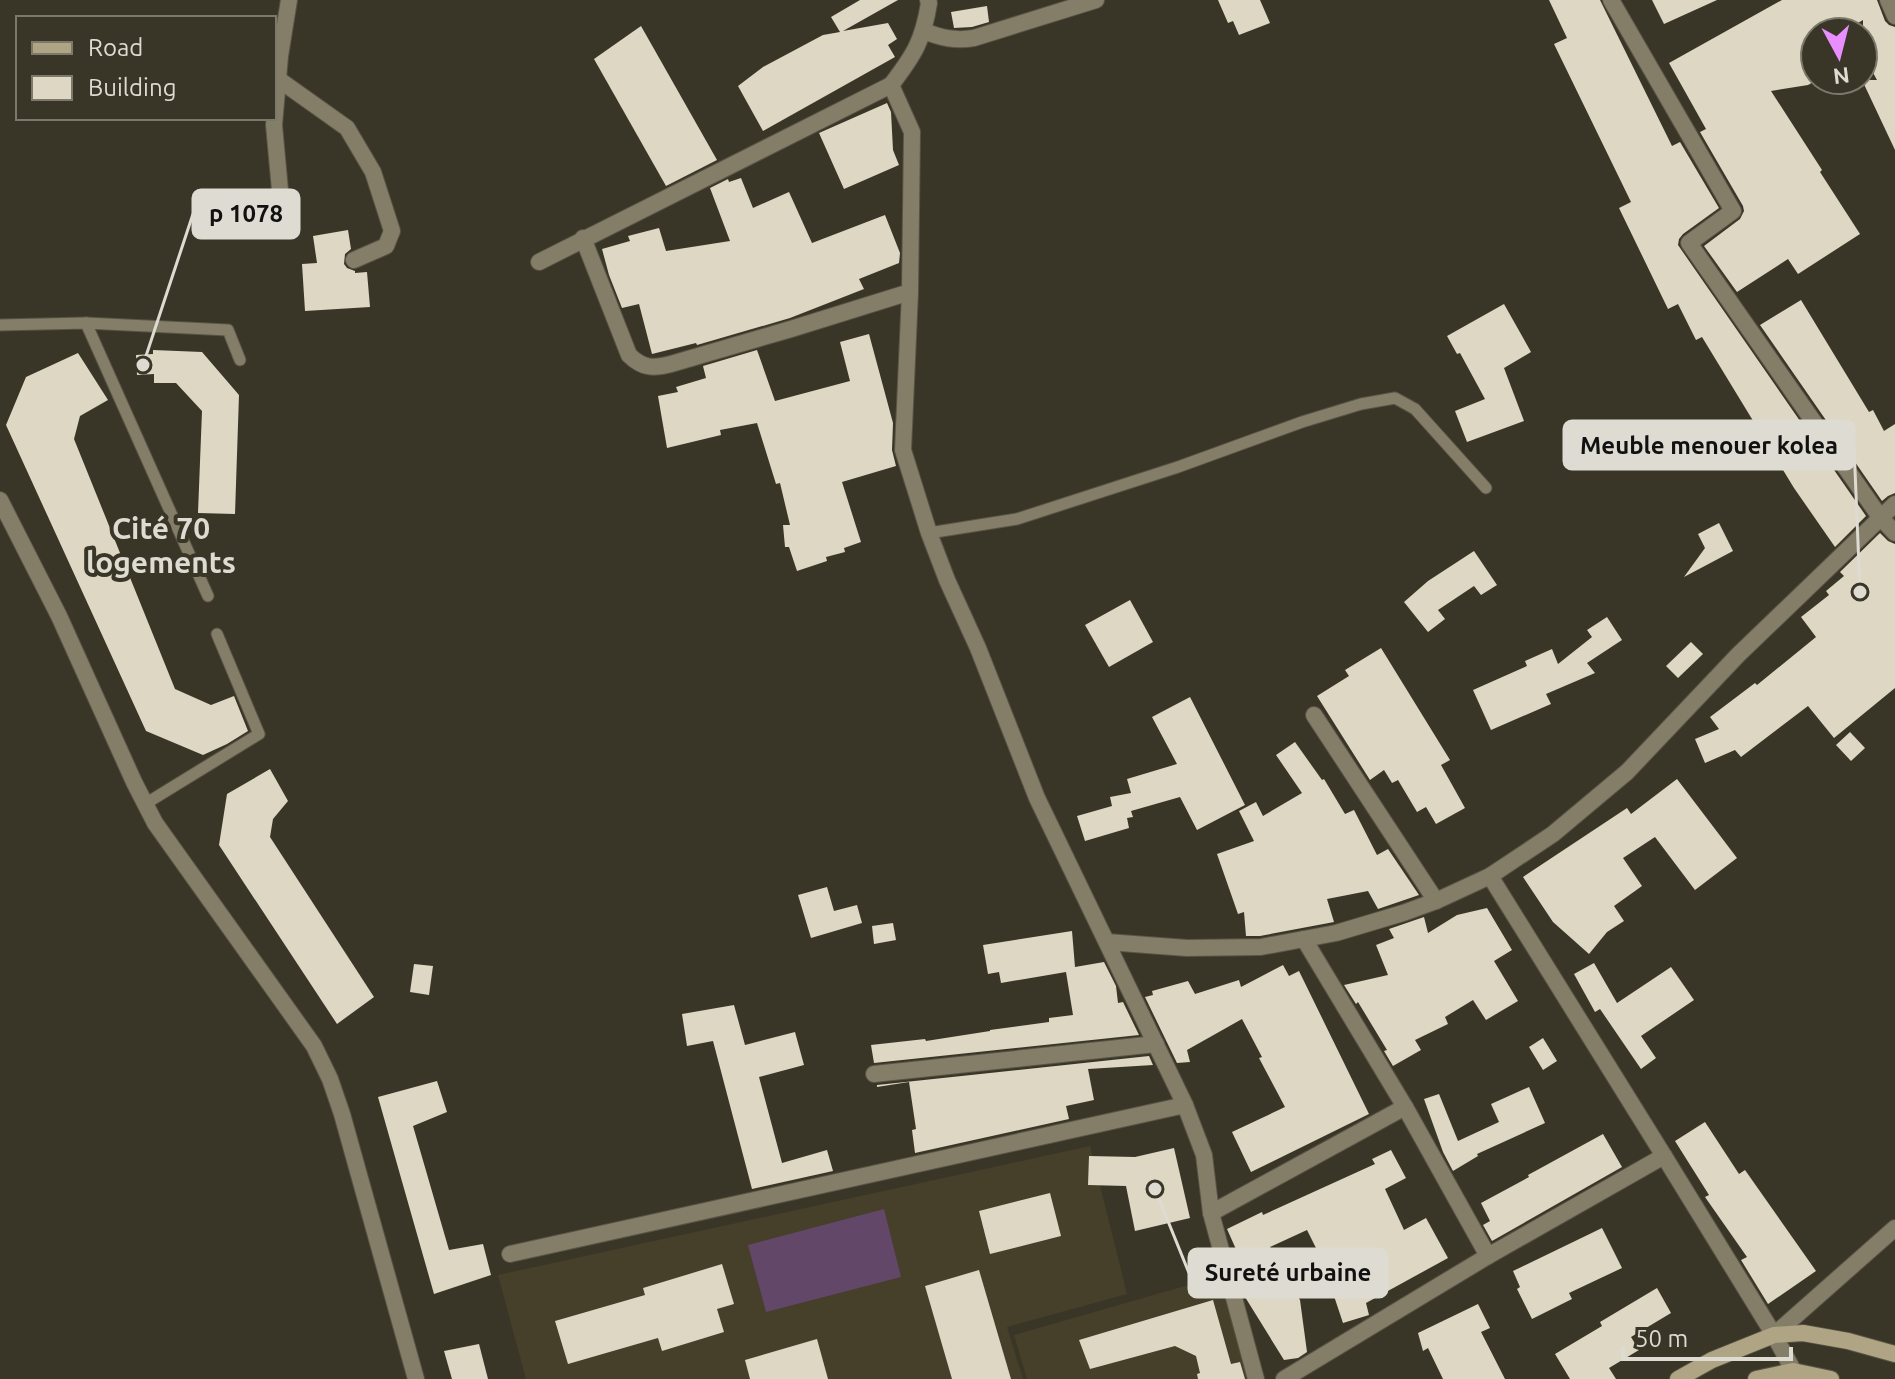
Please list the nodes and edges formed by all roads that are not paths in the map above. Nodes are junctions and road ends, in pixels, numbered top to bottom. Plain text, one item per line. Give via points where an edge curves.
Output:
1 (289, 0) edge
2 (928, 0) edge
3 (1096, 0) edge
4 (1611, 0) edge
5 (1888, 0) edge
6 (1895, 16) edge
7 (924, 31) junction
8 (278, 79) junction
9 (891, 85) junction
10 (276, 102) edge
11 (274, 120) edge
12 (281, 201) dead end
13 (583, 238) junction
14 (354, 260) dead end
15 (539, 262) dead end
16 (910, 292) junction
17 (86, 323) junction
18 (0, 325) edge
19 (240, 360) dead end
20 (1486, 488) dead end
21 (0, 500) edge
22 (1895, 504) edge
23 (1880, 517) junction
24 (929, 533) junction
25 (1895, 533) edge
26 (208, 596) dead end
27 (217, 634) dead end
28 (1314, 715) dead end
29 (145, 804) junction
30 (1490, 876) junction
31 (1436, 901) junction
32 (1304, 939) junction
33 (1107, 942) junction
34 (1156, 1044) junction
35 (874, 1074) dead end
36 (1185, 1105) junction
37 (1405, 1107) junction
38 (1664, 1156) junction
39 (1211, 1213) junction
40 (1895, 1228) edge
41 (510, 1254) dead end
42 (1488, 1256) junction
43 (1774, 1335) junction
44 (1895, 1354) edge
45 (1795, 1375) edge
46 (416, 1379) edge
47 (1256, 1379) edge
48 (1284, 1379) edge
49 (1678, 1379) edge
50 (1756, 1379) edge
51 (1831, 1379) edge

1 - 8 street
2 - 7 street
3 - 7 street via 974,38 957,40
4 - 23 street via 1733,211 1689,243
5 - 6 street
7 - 9 street
8 - 10 street
8 - 14 street via 347,128 373,172 392,231 386,246
9 - 13 street
9 - 16 street via 912,132
11 - 12 street
13 - 15 street
13 - 16 street via 629,355 646,367 686,360
16 - 24 street via 903,450
17 - 18 lane
17 - 19 lane via 228,330
17 - 26 lane
20 - 24 lane via 1415,409 1395,398 1302,422 1017,519
21 - 29 street
22 - 23 street
23 - 25 street
23 - 30 street via 1627,772 1553,834
24 - 33 street via 1037,798
27 - 29 lane via 259,734
28 - 31 street
29 - 46 street via 314,1046 330,1079
30 - 31 street
30 - 38 street
31 - 32 street
32 - 33 street via 1261,947
32 - 37 street
33 - 34 street
34 - 35 street
34 - 36 street
36 - 39 street via 1204,1155
36 - 41 street
37 - 39 street
37 - 42 street
38 - 42 street
38 - 43 street
39 - 47 street
40 - 43 street
42 - 48 street
43 - 44 main road via 1803,1333
43 - 45 street
43 - 49 main road
45 - 50 main road
45 - 51 main road

